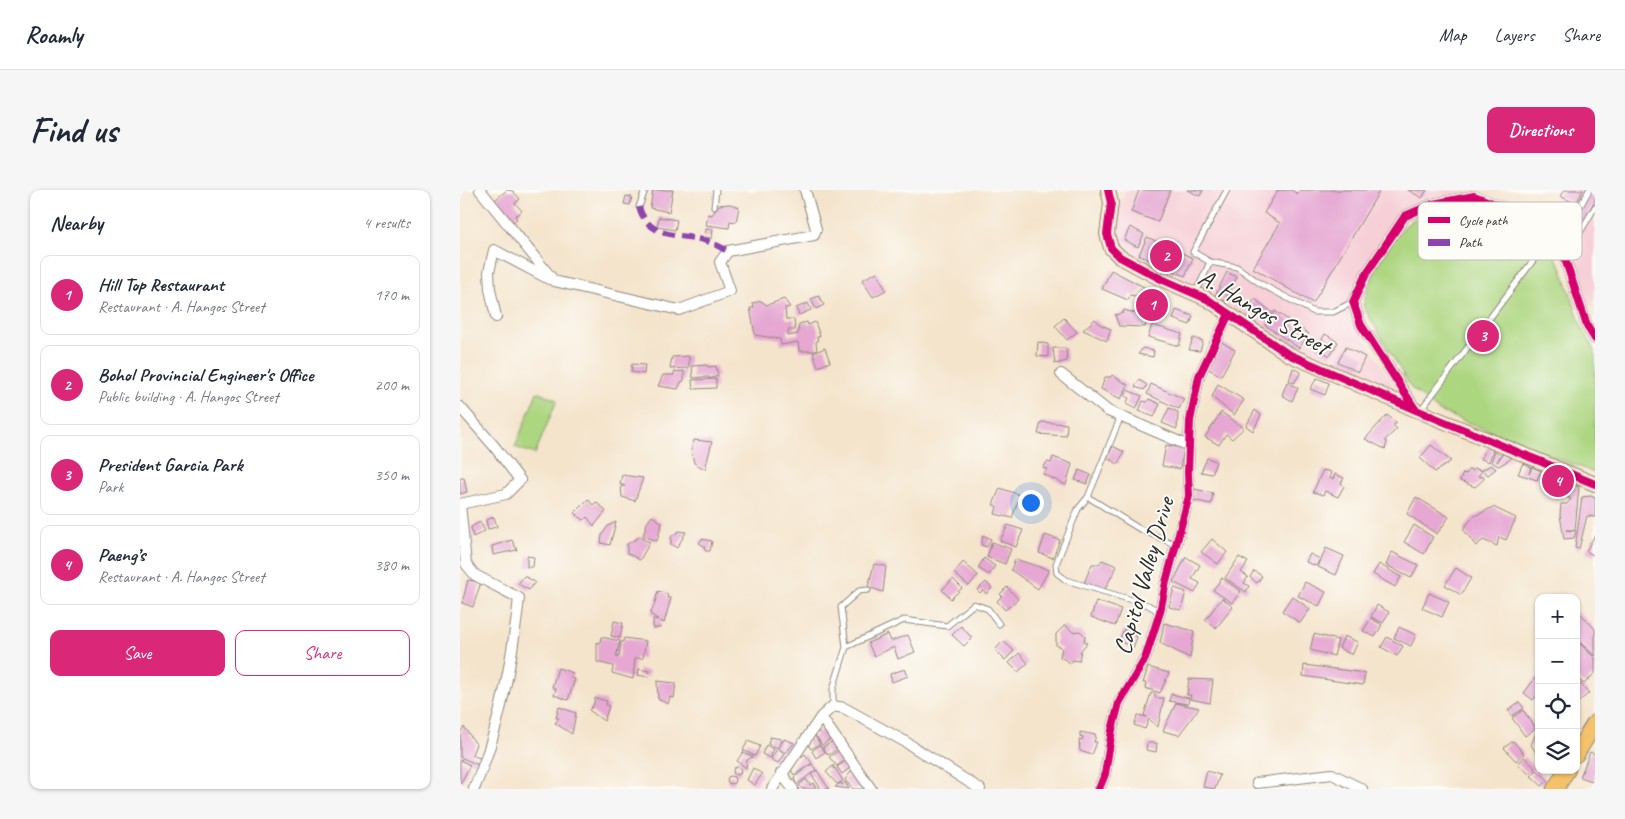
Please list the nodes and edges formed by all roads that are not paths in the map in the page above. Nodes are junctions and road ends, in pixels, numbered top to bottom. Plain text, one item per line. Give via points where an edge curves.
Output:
1 (480, 190) edge
2 (645, 190) edge
3 (716, 190) edge
4 (805, 190) edge
5 (1108, 190) edge
6 (1227, 190) edge
7 (1589, 190) edge
8 (1443, 202) edge
9 (1490, 202) edge
10 (1582, 202) edge
11 (638, 207) dead end
12 (1595, 207) edge
13 (714, 208) dead end
14 (1418, 210) edge
15 (1582, 230) edge
16 (1533, 260) edge
17 (1565, 260) edge
18 (1210, 262) junction
19 (554, 281) junction
20 (1196, 293) junction
21 (1353, 302) junction
22 (1229, 314) junction
23 (496, 317) dead end
24 (1595, 338) edge
25 (1061, 374) dead end
26 (460, 408) edge
27 (1418, 411) junction
28 (1121, 416) junction
29 (1189, 446) junction
30 (1595, 484) edge
31 (1088, 497) junction
32 (1176, 545) junction
33 (868, 590) dead end
34 (1160, 612) junction
35 (999, 624) dead end
36 (846, 647) junction
37 (833, 706) junction
38 (821, 717) junction
39 (1595, 723) edge
40 (1585, 748) edge
41 (781, 774) junction
42 (1564, 774) edge
43 (1257, 783) dead end
44 (474, 789) edge
45 (772, 789) edge
46 (793, 789) edge
47 (870, 789) edge
48 (980, 789) edge
49 (1099, 789) edge
50 (1362, 789) edge
51 (1555, 789) edge

1 - 19 street
2 - 11 lane
3 - 13 lane
4 - 19 street via 816,229 814,235 728,251 720,262 730,291 679,310
5 - 20 street, A. Hangos Street via 1111,203 1107,234 1111,248 1137,266
6 - 18 lane via 1193,252
7 - 10 lane
8 - 9 street via 1474,196
12 - 15 lane
14 - 21 street via 1405,216 1366,274
16 - 27 lane
17 - 24 street via 1587,326
18 - 20 lane
18 - 21 lane via 1237,267 1261,284 1314,312 1333,312
19 - 23 street via 494,250 489,272
20 - 22 street, A. Hangos Street
21 - 27 street via 1361,325
22 - 27 street, A. Hangos Street via 1288,354
22 - 29 street, Capitol Valley Drive via 1199,376 1190,421
25 - 28 street via 1108,411
26 - 44 street via 520,480 506,494 460,504 466,564 475,575 519,598 514,647 487,759
27 - 30 street, A. Hangos Street
28 - 29 street
28 - 31 lane
29 - 32 street, Capitol Valley Drive via 1189,496
31 - 32 lane via 1138,528
31 - 34 lane via 1082,502 1056,564 1057,573 1075,583 1148,605
32 - 34 street, Capitol Valley Drive
33 - 36 lane via 859,591 840,607
34 - 49 street, Capitol Valley Drive via 1145,659 1119,703
35 - 36 lane via 988,609 974,604 947,626 904,620
36 - 37 lane via 833,690
37 - 38 street
37 - 48 street via 844,708 904,741
38 - 41 street
38 - 47 street
39 - 40 main road
41 - 45 street
41 - 46 street
42 - 51 main road
43 - 50 street via 1332,774

